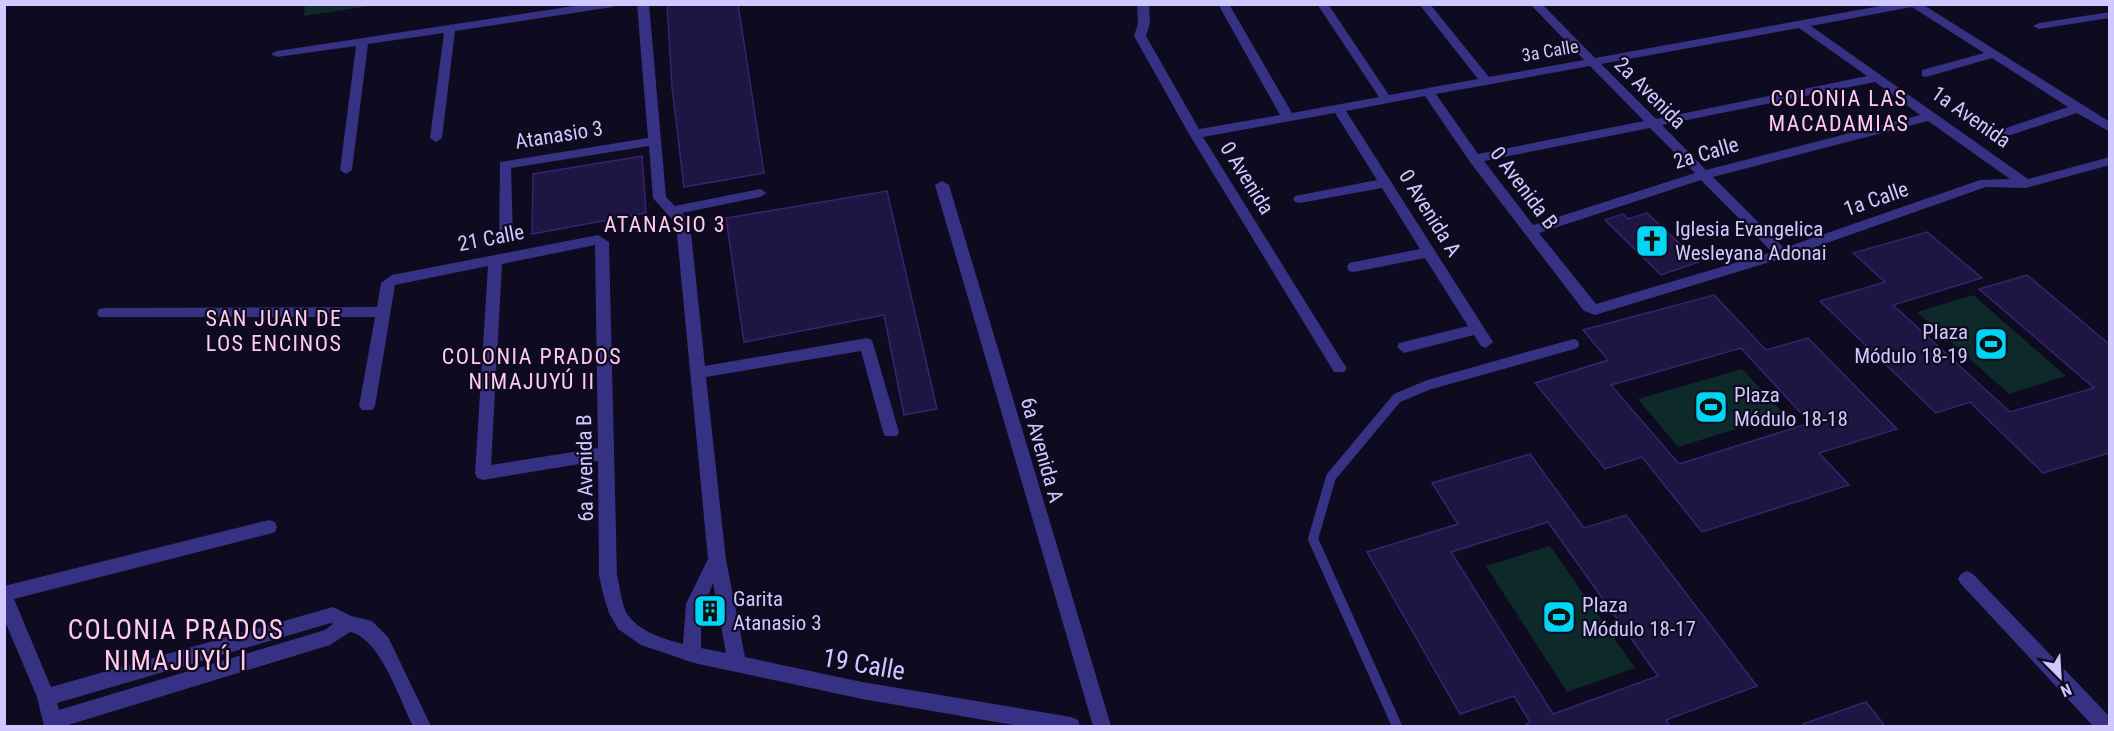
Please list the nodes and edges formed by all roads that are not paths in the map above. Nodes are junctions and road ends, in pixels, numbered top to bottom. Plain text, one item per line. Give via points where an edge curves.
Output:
1 (613, 4) edge
2 (643, 4) edge
3 (1143, 4) edge
4 (1223, 4) edge
5 (1322, 4) edge
6 (1425, 4) edge
7 (1913, 4) edge
8 (1537, 5) edge
9 (2109, 15) edge
10 (1801, 24) junction
11 (2039, 26) dead end
12 (450, 28) junction
13 (362, 42) junction
14 (277, 54) dead end
15 (1995, 54) junction
16 (1592, 62) junction
17 (1926, 73) dead end
18 (1877, 78) junction
19 (1486, 81) junction
20 (1428, 92) junction
21 (1386, 99) junction
22 (1338, 108) junction
23 (2078, 108) junction
24 (1931, 116) junction
25 (1288, 117) junction
26 (1653, 123) junction
27 (2109, 128) edge
28 (2007, 132) dead end
29 (1195, 134) junction
30 (436, 138) dead end
31 (655, 141) junction
32 (1475, 159) junction
33 (2109, 161) edge
34 (346, 170) dead end
35 (1703, 175) junction
36 (1386, 183) junction
37 (2026, 184) junction
38 (942, 185) dead end
39 (760, 193) dead end
40 (1300, 199) dead end
41 (671, 211) junction
42 (1529, 231) junction
43 (506, 237) dead end
44 (602, 242) joint
45 (1429, 252) junction
46 (1782, 254) junction
47 (495, 259) junction
48 (1354, 267) dead end
49 (1589, 307) joint
50 (384, 312) junction
51 (104, 313) dead end
52 (1574, 344) dead end
53 (1404, 347) dead end
54 (1339, 368) dead end
55 (698, 373) junction
56 (367, 406) dead end
57 (891, 432) dead end
58 (606, 453) junction
59 (269, 526) dead end
60 (717, 561) junction
61 (1967, 579) dead end
62 (4, 595) edge
63 (348, 624) junction
64 (650, 641) joint
65 (692, 654) junction
66 (737, 664) junction
67 (46, 697) junction
68 (53, 724) edge
69 (423, 726) edge
70 (1071, 726) edge
71 (1102, 726) edge
72 (1397, 726) edge
73 (2105, 726) edge

1 - 12 street
2 - 31 street
3 - 29 street, 0 Avenida via 1140,36
4 - 25 street
5 - 21 street
6 - 19 street
7 - 10 street, 3a Calle
7 - 15 street
8 - 16 street
9 - 11 street
10 - 16 street, 3a Calle
10 - 18 street, 1a Avenida
12 - 13 street
12 - 30 street
13 - 14 street
13 - 34 street
15 - 17 street
15 - 23 street
16 - 19 street, 3a Calle
16 - 26 street, 2a Avenida
18 - 24 street, 1a Avenida
18 - 26 street
19 - 20 street, 3a Calle
20 - 21 street, 3a Calle
20 - 32 street, 0 Avenida B
21 - 22 street, 3a Calle
22 - 25 street, 3a Calle
22 - 36 street, 0 Avenida A
23 - 27 street
23 - 28 street
24 - 35 street, 2a Calle
24 - 37 street, 1a Avenida
25 - 29 street, 3a Calle
26 - 32 street
26 - 35 street, 2a Avenida
29 - 54 street, 0 Avenida
31 - 41 street via 660,198
31 - 43 street, Atanasio 3 via 506,165
32 - 42 street, 0 Avenida B
33 - 37 street, 1a Calle
35 - 42 street, 2a Calle
35 - 46 street, 2a Avenida
36 - 40 street
36 - 45 street, 0 Avenida A
37 - 46 street, 1a Calle via 1985,183
38 - 71 street, 6a Avenida A
39 - 41 street
41 - 55 street via 683,223
42 - 49 street, 0 Avenida B
44 - 47 street, 21 Calle via 589,240
44 - 58 street, 6a Avenida B
45 - 48 street
45 - 53 street, 0 Avenida A via 1482,335
46 - 49 street, 1a Calle via 1601,310
47 - 50 street, 21 Calle via 399,276 388,283
47 - 58 street via 483,473
50 - 51 street
50 - 56 street
52 - 72 lane via 1428,385 1397,398 1331,477 1313,538
55 - 57 street via 867,344
55 - 60 street
58 - 64 street, 6a Avenida B via 608,575 624,623
59 - 62 street
60 - 65 street via 695,596 690,621
60 - 66 street
61 - 73 street
62 - 67 street
63 - 67 street via 333,615
63 - 68 street via 330,637
63 - 69 street via 366,627 382,643
64 - 65 street, 19 Calle
65 - 66 street, 19 Calle
66 - 70 street, 19 Calle via 785,676
67 - 68 street

